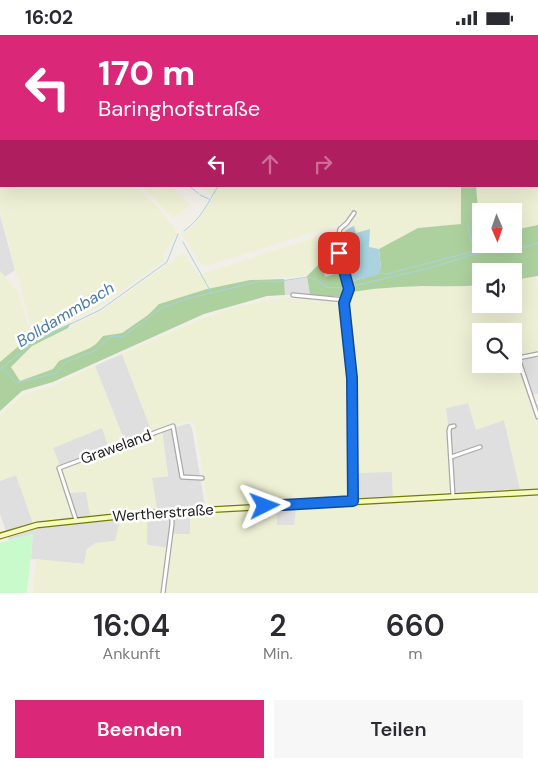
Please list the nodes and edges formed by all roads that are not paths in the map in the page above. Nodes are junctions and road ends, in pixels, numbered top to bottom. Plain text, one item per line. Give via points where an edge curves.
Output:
1 (354, 213) dead end
2 (293, 295) dead end
3 (345, 300) junction
4 (538, 354) edge
5 (538, 417) edge
6 (454, 426) dead end
7 (480, 447) dead end
8 (451, 457) junction
9 (202, 478) dead end
10 (538, 492) edge
11 (452, 496) junction
12 (353, 501) junction
13 (172, 512) junction
14 (76, 520) junction
15 (0, 536) edge
16 (163, 593) edge

1 - 3 street via 340,229 338,247 349,285
2 - 3 street
3 - 12 street via 352,378
4 - 5 street via 518,358
6 - 8 street via 449,431
7 - 8 street
8 - 11 street
9 - 14 street, Graweland via 182,477 173,426 59,468
10 - 11 main road, Wertherstraße
11 - 12 main road, Wertherstraße
12 - 13 main road, Wertherstraße
13 - 14 main road, Wertherstraße
13 - 16 street
14 - 15 main road, Wertherstraße via 38,525

